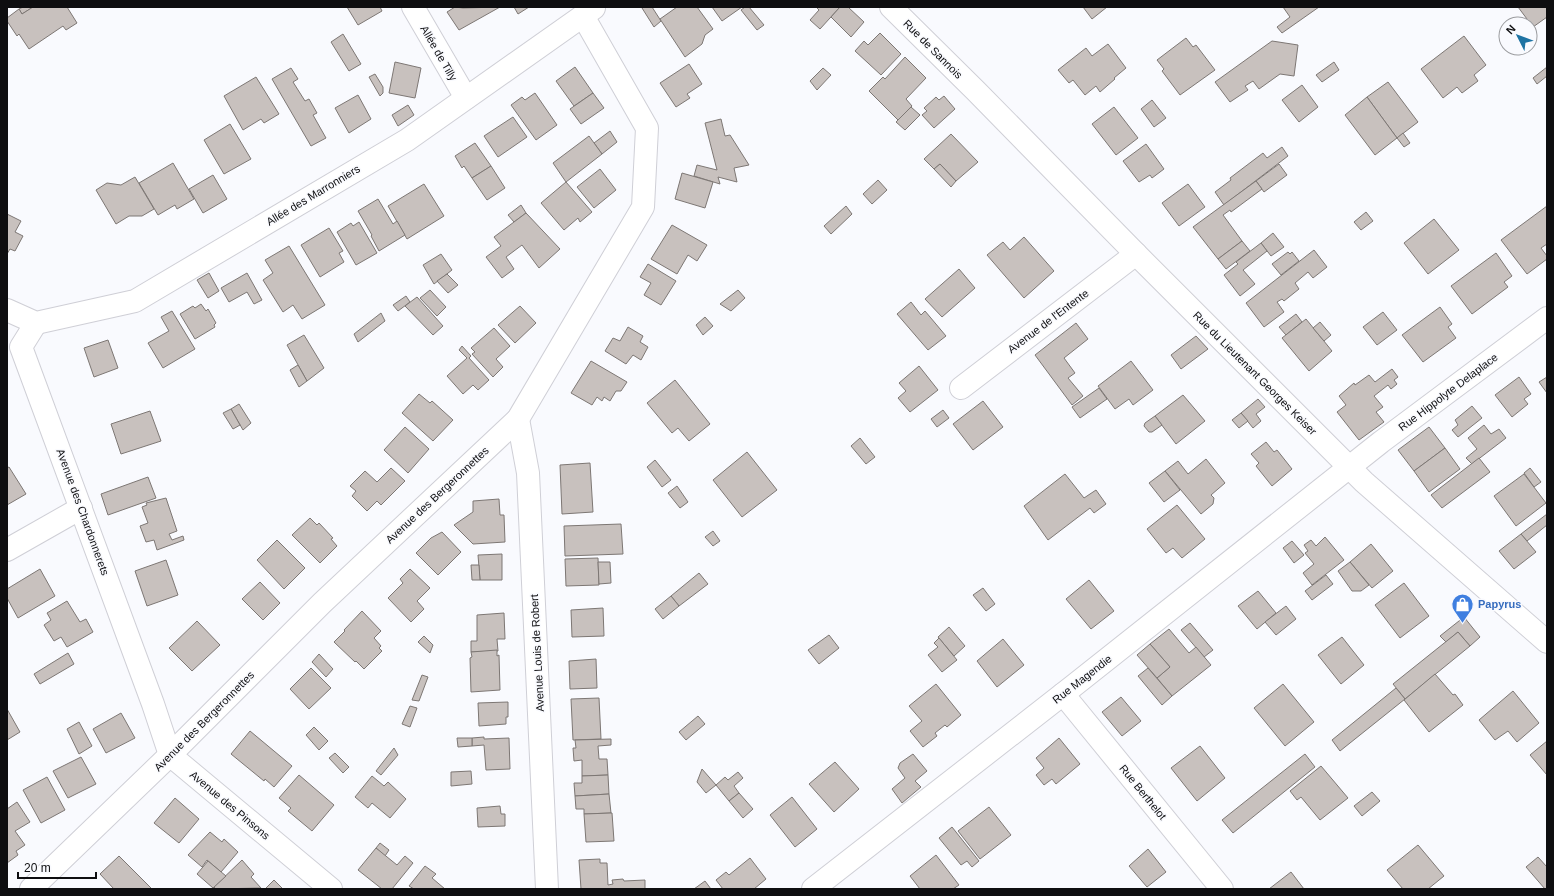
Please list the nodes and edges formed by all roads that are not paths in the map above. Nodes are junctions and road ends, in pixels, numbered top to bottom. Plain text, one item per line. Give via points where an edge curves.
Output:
1 (413, 7) edge
2 (891, 7) edge
3 (589, 11) edge
4 (976, 91) joint
5 (466, 98) junction
6 (1136, 254) junction
7 (7, 310) edge
8 (1547, 318) edge
9 (36, 323) junction
10 (14, 351) edge
11 (961, 388) dead end
12 (518, 419) junction
13 (1350, 467) junction
14 (81, 508) junction
15 (7, 550) edge
16 (1547, 642) edge
17 (1063, 694) junction
18 (170, 755) junction
19 (31, 889) edge
20 (331, 889) edge
21 (547, 889) edge
22 (813, 889) edge
23 (1222, 889) edge

1 - 5 street, Allée de Tilly
2 - 4 street, Rue de Sannois
3 - 5 street, Allée des Marronniers
3 - 12 street, Avenue des Bergeronnettes via 647,128 643,207
4 - 6 street, Rue du Lieutenant Georges Keiser
5 - 9 street, Allée des Marronniers via 407,140 135,301
6 - 11 street, Avenue de l'Entente
6 - 13 street, Rue du Lieutenant Georges Keiser
7 - 9 street
8 - 13 street, Rue Hippolyte Delaplace
9 - 10 street, Avenue des Chardonnerets
10 - 14 street, Avenue des Chardonnerets
12 - 18 street, Avenue des Bergeronnettes via 322,603
12 - 21 street, Avenue Louis de Robert via 528,473
13 - 16 street, Rue du Lieutenant Georges Keiser
13 - 17 street, Rue Magendie
14 - 15 street
14 - 18 street, Avenue des Chardonnerets via 154,704
17 - 22 street, Rue Magendie
17 - 23 street, Rue Berthelot
18 - 19 street, Avenue des Bergeronnettes
18 - 20 street, Avenue des Pinsons

